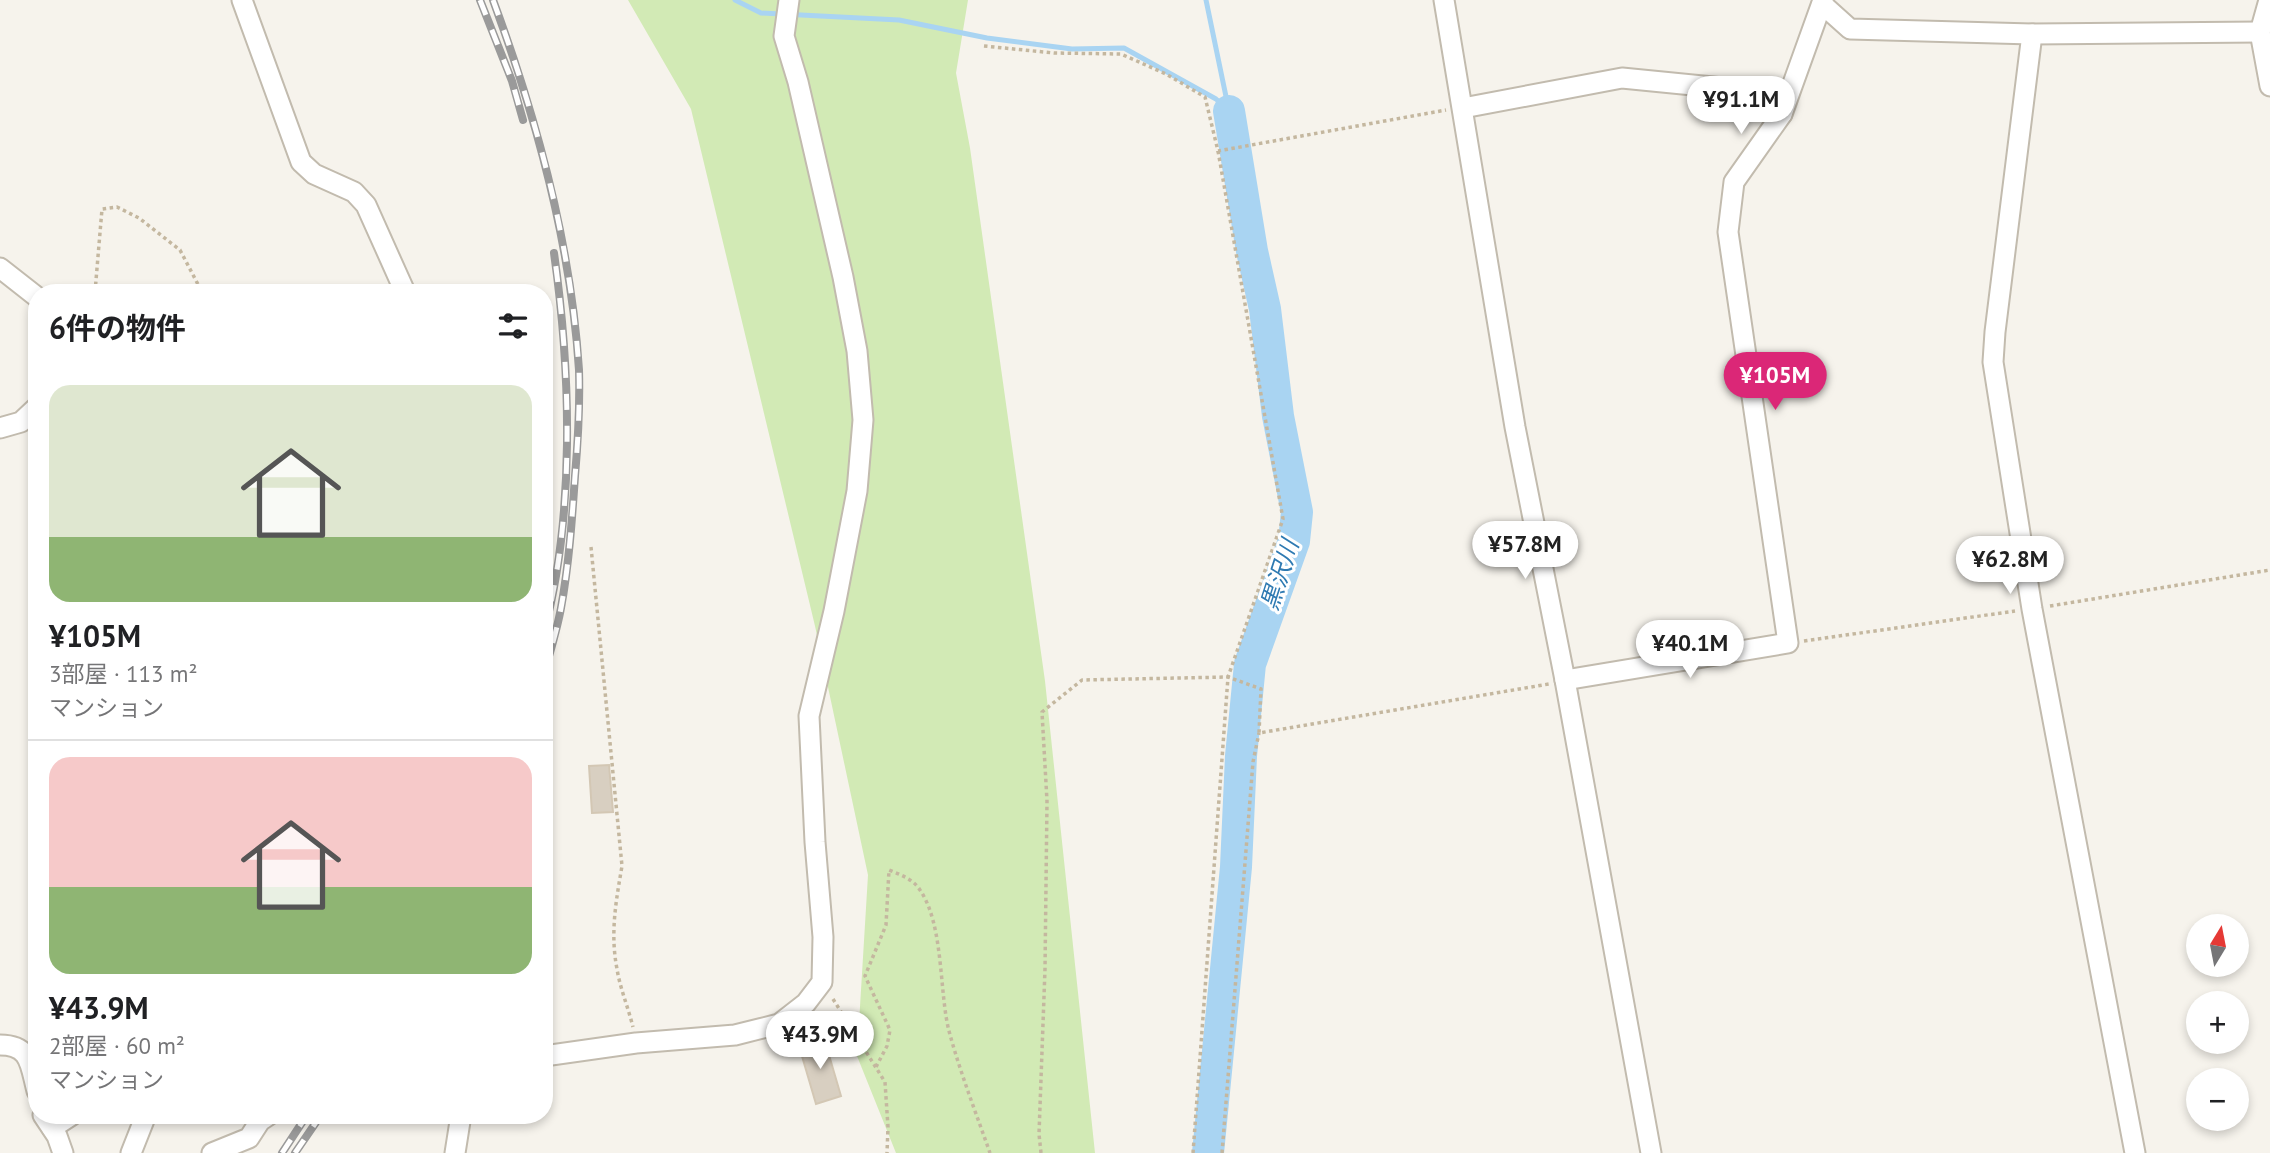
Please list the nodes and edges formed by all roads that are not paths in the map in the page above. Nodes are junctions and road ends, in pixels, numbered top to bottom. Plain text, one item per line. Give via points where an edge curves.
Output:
1 (242, 0) edge
2 (789, 0) edge
3 (1444, 0) edge
4 (2269, 0) edge
5 (1822, 2) edge
6 (2260, 32) junction
7 (2032, 34) junction
8 (2270, 86) edge
9 (1463, 107) junction
10 (1782, 114) junction
11 (0, 268) edge
12 (401, 284) edge
13 (28, 290) edge
14 (28, 415) edge
15 (0, 428) edge
16 (1565, 680) junction
17 (0, 1045) edge
18 (553, 1055) edge
19 (28, 1060) edge
20 (48, 1124) edge
21 (142, 1124) edge
22 (258, 1124) edge
23 (460, 1124) edge
24 (63, 1153) edge
25 (131, 1153) edge
26 (212, 1153) edge
27 (455, 1153) edge
28 (1651, 1153) edge
29 (2135, 1153) edge

1 - 12 street via 301,162 314,174 354,192 366,205
2 - 18 street via 784,36 843,277 857,351 863,420 857,491 809,716 822,982 806,1003 779,1024 736,1035
3 - 9 street
4 - 6 street
5 - 7 street via 1850,29
5 - 10 street
6 - 7 street
6 - 8 street
7 - 29 street via 1993,362 2032,609
9 - 10 street via 1622,78 1743,90
9 - 16 street via 1515,427
10 - 16 street via 1734,182 1728,232 1788,643
11 - 13 street
14 - 15 street
16 - 28 street
17 - 19 street via 14,1045
20 - 24 street
21 - 25 street
22 - 26 street via 249,1138
23 - 27 street

